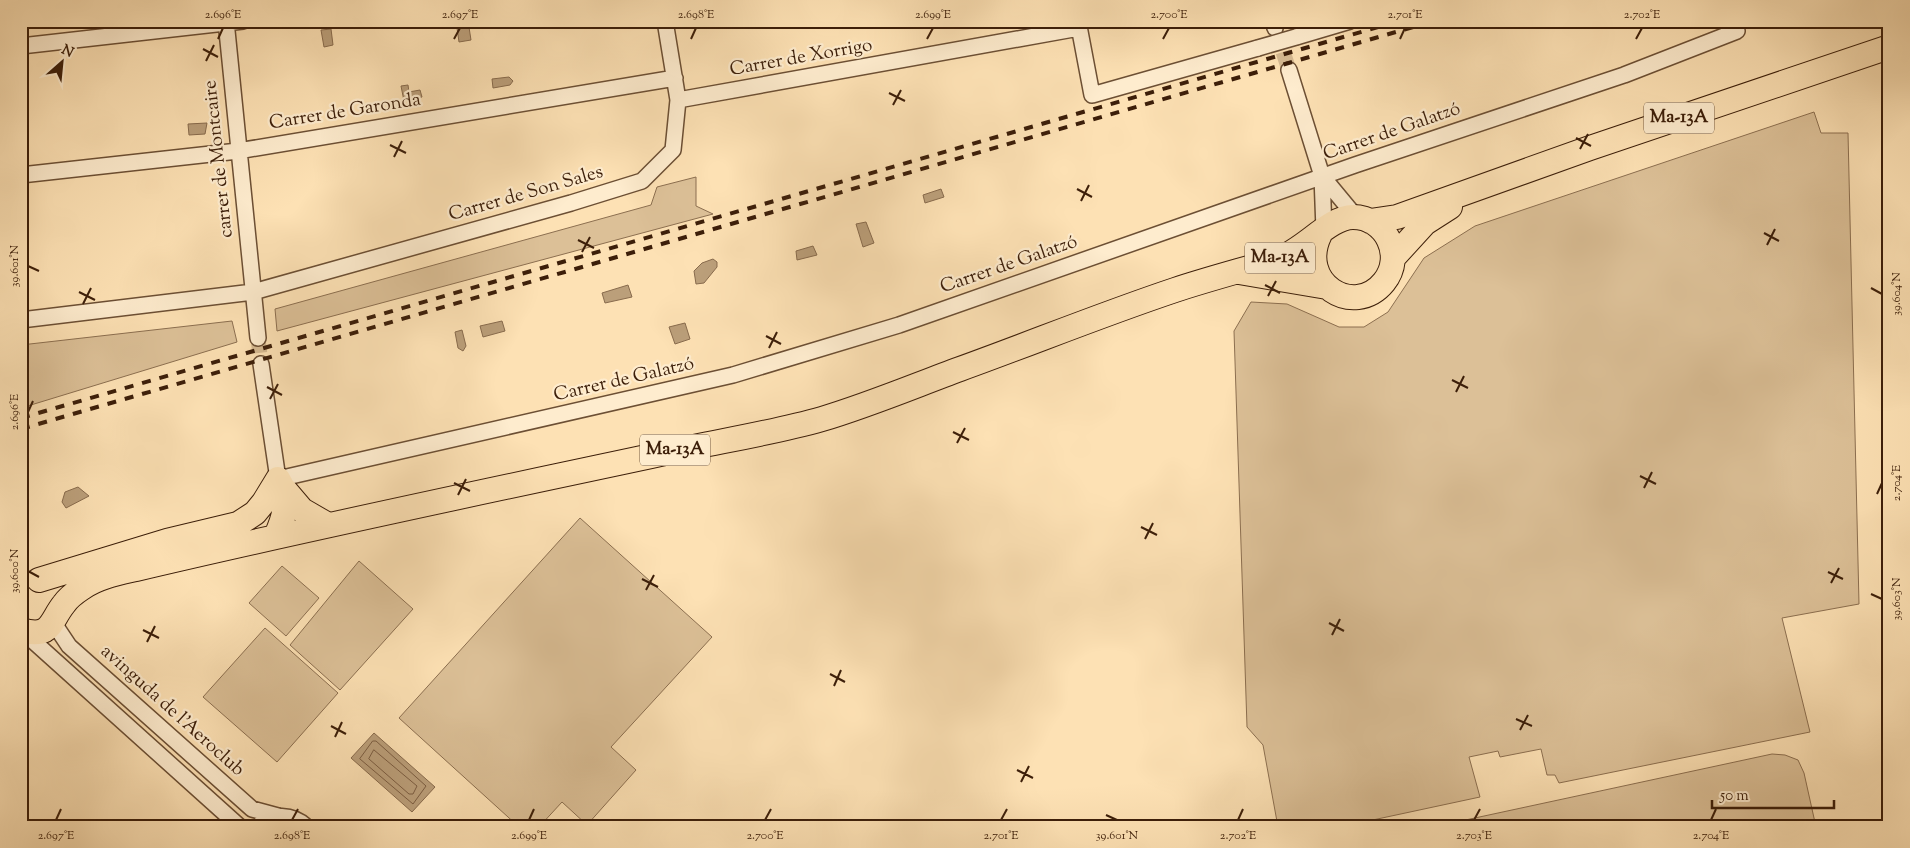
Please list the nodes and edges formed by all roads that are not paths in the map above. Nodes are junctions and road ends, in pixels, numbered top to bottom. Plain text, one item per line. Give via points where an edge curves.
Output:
1 (243, 21) edge
2 (665, 21) edge
3 (1350, 21) edge
4 (226, 23) edge
5 (1079, 25) edge
6 (1737, 31) dead end
7 (21, 46) edge
8 (1889, 47) edge
9 (1288, 70) tunnel mouth
10 (675, 78) junction
11 (678, 100) junction
12 (238, 151) junction
13 (21, 175) edge
14 (1322, 176) junction
15 (1469, 192) junction
16 (1363, 219) junction
17 (1322, 232) junction
18 (1393, 258) junction
19 (1235, 271) junction
20 (1327, 287) junction
21 (253, 292) junction
22 (21, 320) edge
23 (258, 338) tunnel mouth
24 (261, 364) tunnel mouth
25 (282, 485) junction
26 (328, 525) junction
27 (276, 536) junction
28 (100, 578) junction
29 (36, 582) edge
30 (57, 616) junction
31 (21, 630) edge
32 (278, 816) junction
33 (240, 827) edge
34 (257, 827) edge
35 (307, 827) edge

1 - 4 street
2 - 10 street, Carrer de Son Sales
3 - 5 street, bridge via 1092,95
4 - 7 street
4 - 12 street, carrer de Montcaire
5 - 11 street, Carrer de Xorrigo
6 - 14 street, Carrer de Galatzó via 1624,76
8 - 15 main road, Ma-13A
9 - 14 street
10 - 11 street, Carrer de Son Sales
10 - 12 street, Carrer de Garonda
11 - 21 street, Carrer de Son Sales via 673,150 642,181 571,204
12 - 13 street, Carrer de Garonda
12 - 21 street, carrer de Montcaire
14 - 16 street
14 - 17 street
14 - 25 street, Carrer de Galatzó via 899,325 733,375
15 - 16 main road, Ma-13A via 1397,216
15 - 18 main road, Ma-13A via 1425,223
16 - 17 main road via 1335,221
16 - 18 main road via 1387,236
17 - 19 main road, Ma-13A via 1285,256
17 - 20 main road via 1315,244 1314,267 1317,278
18 - 20 main road via 1385,281 1364,295 1350,297
19 - 20 main road, Ma-13A
19 - 26 main road, Ma-13A via 821,419
21 - 22 street, Carrer de Son Sales
21 - 23 street, carrer de Montcaire
24 - 25 street
25 - 26 main road via 302,510
25 - 27 main road via 286,508
25 - 29 main road via 255,513 238,524 167,541
26 - 27 main road, Ma-13A
27 - 28 main road, Ma-13A
28 - 29 main road, Ma-13A
28 - 30 main road via 84,586 63,604
29 - 30 main road via 56,594
30 - 31 main road via 49,627 37,632
30 - 32 street, avinguda de l'Aeroclub via 57,628 68,646 252,809
31 - 33 street
32 - 34 street
32 - 35 street, avinguda de l'Aeroclub via 297,819

